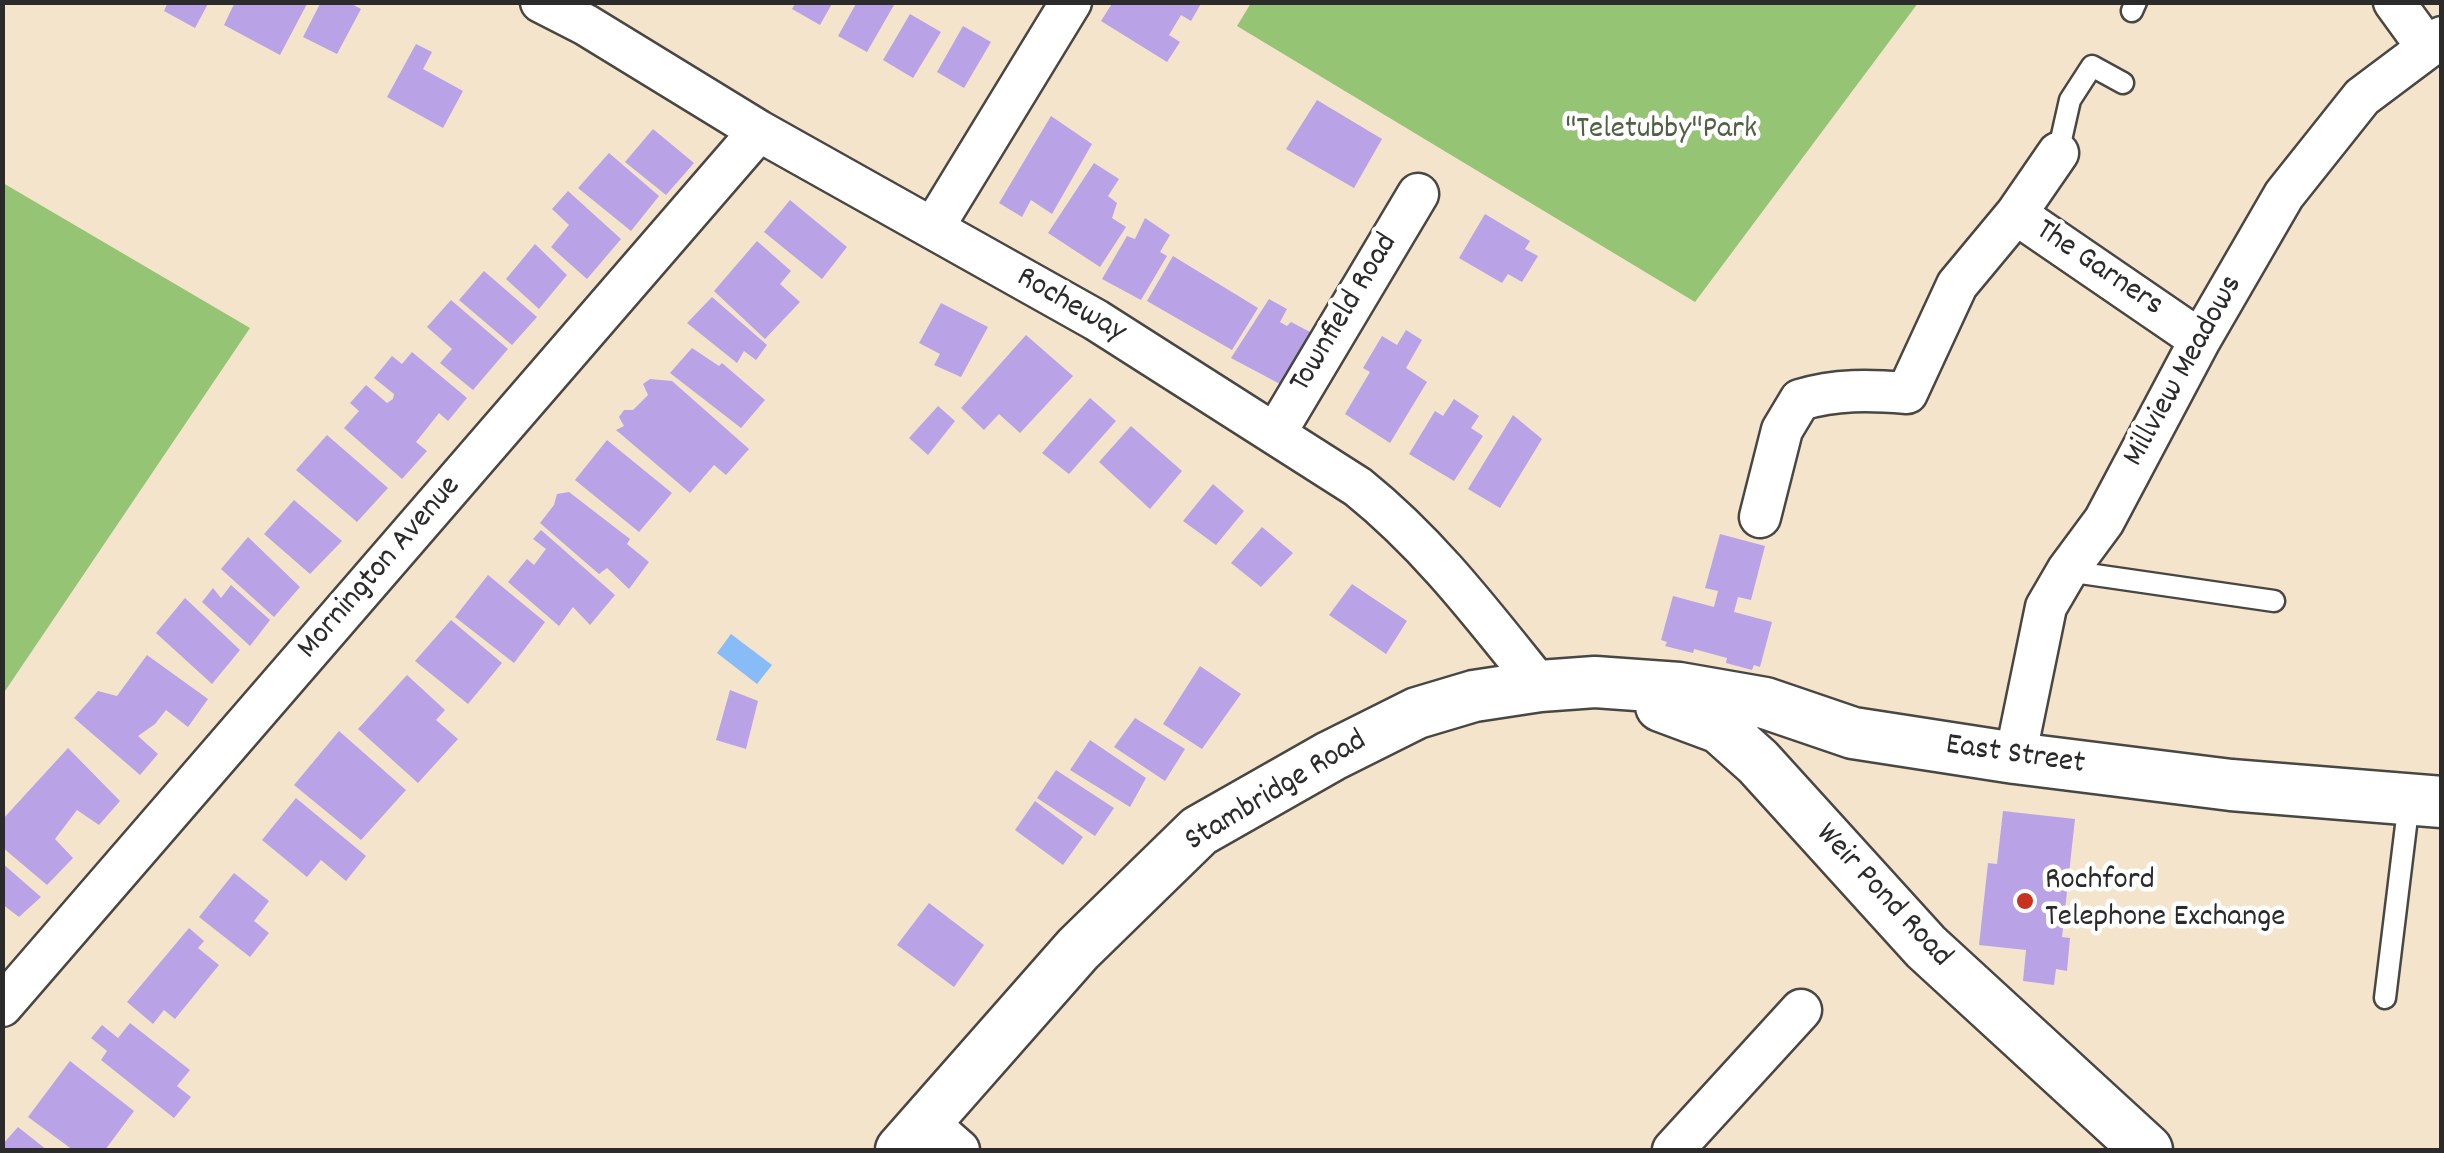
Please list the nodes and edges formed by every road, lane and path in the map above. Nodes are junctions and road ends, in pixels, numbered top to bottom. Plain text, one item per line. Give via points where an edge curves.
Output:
1 (541, 2) edge
2 (1071, 2) edge
3 (2394, 2) edge
4 (592, 14) edge
5 (2434, 41) edge
6 (2123, 83) dead end
7 (759, 131) junction
8 (2058, 153) joint
9 (1418, 194) dead end
10 (2016, 214) junction
11 (933, 228) junction
12 (2200, 340) junction
13 (1275, 434) junction
14 (1760, 517) dead end
15 (2067, 571) junction
16 (2274, 601) dead end
17 (1595, 682) junction
18 (1540, 686) junction
19 (1831, 723) junction
20 (2015, 758) junction
21 (1792, 800) junction
22 (2425, 802) edge
23 (2384, 998) dead end
24 (2, 1006) edge
25 (1801, 1010) dead end
26 (929, 1141) edge
27 (1674, 1150) edge
28 (2147, 1150) edge

1 - 4 street, Rocheway
2 - 11 street
3 - 5 street
4 - 7 street, Rocheway
5 - 12 street, Millview Meadows via 2362,97 2309,160
6 - 8 lane via 2092,66 2070,100
7 - 11 street, Rocheway
7 - 24 street, Mornington Avenue
8 - 10 street
9 - 13 street, Townfield Road
10 - 12 street, The Garners
10 - 14 street, The Garners via 1957,285 1907,393 1824,392 1800,400 1782,430
11 - 13 street, Rocheway via 1096,320
12 - 15 street, Millview Meadows via 2104,521
13 - 18 street, Rocheway via 1396,518
15 - 16 lane
15 - 20 street, Millview Meadows via 2046,607
17 - 18 street, Stambridge Road
17 - 19 street, East Street via 1766,703
17 - 21 street, Weir Pond Road via 1720,728
18 - 26 street, Stambridge Road via 1417,713 1199,831 1078,949
19 - 20 street, East Street via 1853,733
19 - 21 street via 1798,755
20 - 22 street, East Street
21 - 28 street, Weir Pond Road via 1926,947
22 - 23 lane
25 - 27 street

